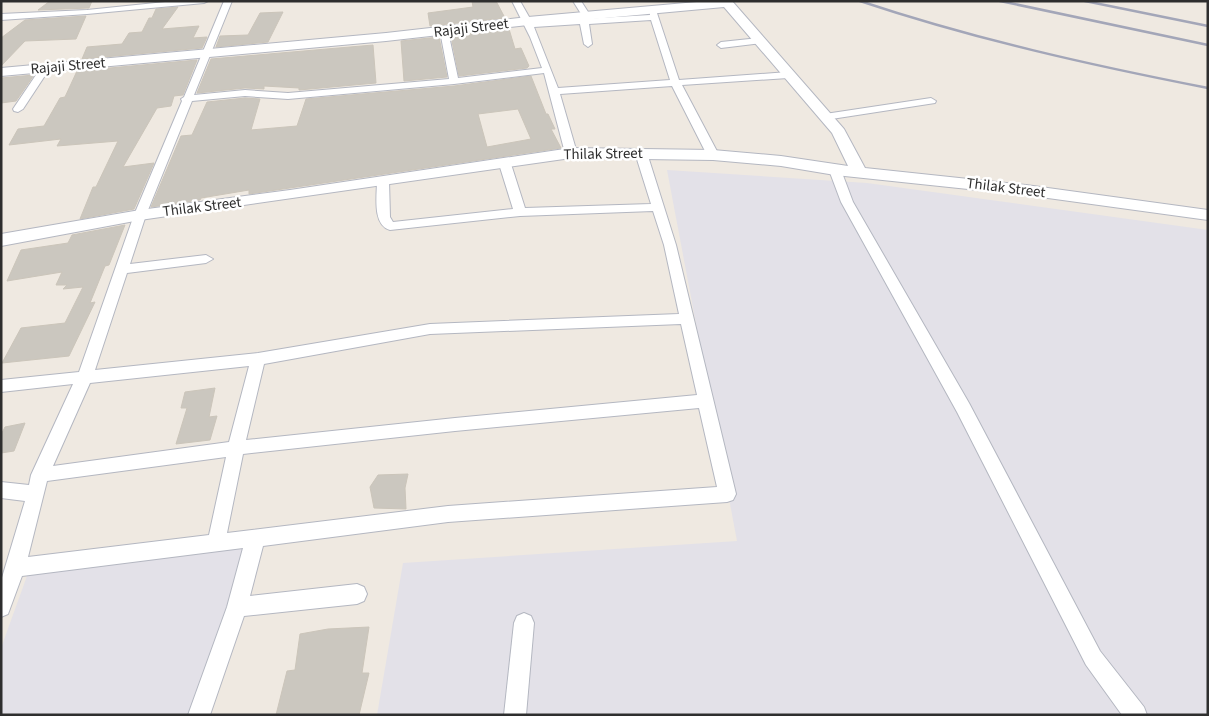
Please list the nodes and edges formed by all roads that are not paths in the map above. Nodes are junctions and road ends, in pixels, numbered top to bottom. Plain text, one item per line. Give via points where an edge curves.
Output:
1 (204, 1) edge
2 (228, 1) edge
3 (516, 1) edge
4 (577, 1) edge
5 (689, 3) edge
6 (653, 13) junction
7 (1, 17) edge
8 (585, 18) junction
9 (529, 23) junction
10 (444, 31) junction
11 (759, 41) junction
12 (588, 44) dead end
13 (721, 45) dead end
14 (205, 53) junction
15 (45, 68) junction
16 (547, 70) junction
17 (1, 72) edge
18 (788, 75) junction
19 (454, 81) junction
20 (675, 82) junction
21 (556, 90) junction
22 (186, 99) junction
23 (931, 101) dead end
24 (18, 109) dead end
25 (825, 116) junction
26 (572, 152) junction
27 (641, 153) junction
28 (713, 156) junction
29 (505, 164) junction
30 (835, 170) junction
31 (858, 172) junction
32 (383, 181) junction
33 (659, 207) junction
34 (520, 212) junction
35 (140, 215) junction
36 (1208, 215) edge
37 (1, 240) edge
38 (206, 259) dead end
39 (121, 269) junction
40 (686, 319) junction
41 (258, 359) junction
42 (85, 376) junction
43 (1, 386) edge
44 (705, 401) junction
45 (236, 447) junction
46 (40, 475) junction
47 (1, 490) edge
48 (35, 494) junction
49 (255, 539) junction
50 (216, 544) junction
51 (16, 568) junction
52 (357, 594) dead end
53 (1, 607) edge
54 (237, 607) junction
55 (524, 623) dead end
56 (199, 715) edge
57 (515, 715) edge
58 (1136, 715) edge

1 - 7 street
2 - 14 street
3 - 9 street
4 - 8 street
5 - 6 street, Rajaji Street
5 - 11 street, Rajaji Street via 727,3
6 - 8 street, Rajaji Street
6 - 20 street
8 - 9 street, Rajaji Street
8 - 12 street
9 - 10 street, Rajaji Street
9 - 16 street
10 - 14 street, Rajaji Street
10 - 19 street
11 - 13 street
11 - 18 street, Rajaji Street
14 - 15 street, Rajaji Street
14 - 22 street
15 - 17 street, Rajaji Street
15 - 24 street
16 - 19 street
16 - 21 street
18 - 20 street
18 - 25 street, Rajaji Street
19 - 22 street via 288,96 245,93
20 - 21 street
20 - 28 street
21 - 26 street
22 - 35 street
23 - 25 street
25 - 31 street, Rajaji Street via 839,132
26 - 27 street, Thilak Street
26 - 29 street, Thilak Street
27 - 28 street, Thilak Street
27 - 33 street
28 - 30 street, Thilak Street via 781,161
29 - 32 street, Thilak Street
29 - 34 street
30 - 31 street, Thilak Street
30 - 58 street via 847,202 963,408 1094,658
31 - 36 street, Thilak Street via 1026,190
32 - 34 street via 384,217 390,226
32 - 35 street, Thilak Street
33 - 34 street
33 - 40 street
35 - 37 street, Thilak Street
35 - 39 street
38 - 39 street
39 - 42 street
40 - 41 street via 430,330
40 - 44 street
41 - 42 street
41 - 45 street
42 - 43 street
42 - 46 street
44 - 45 street via 419,426
44 - 49 street via 727,494 448,514
45 - 46 street
45 - 50 street
46 - 48 street
47 - 48 street
48 - 51 street
49 - 50 street
49 - 54 street
50 - 51 street
51 - 53 street
52 - 54 street
54 - 56 street
55 - 57 street

